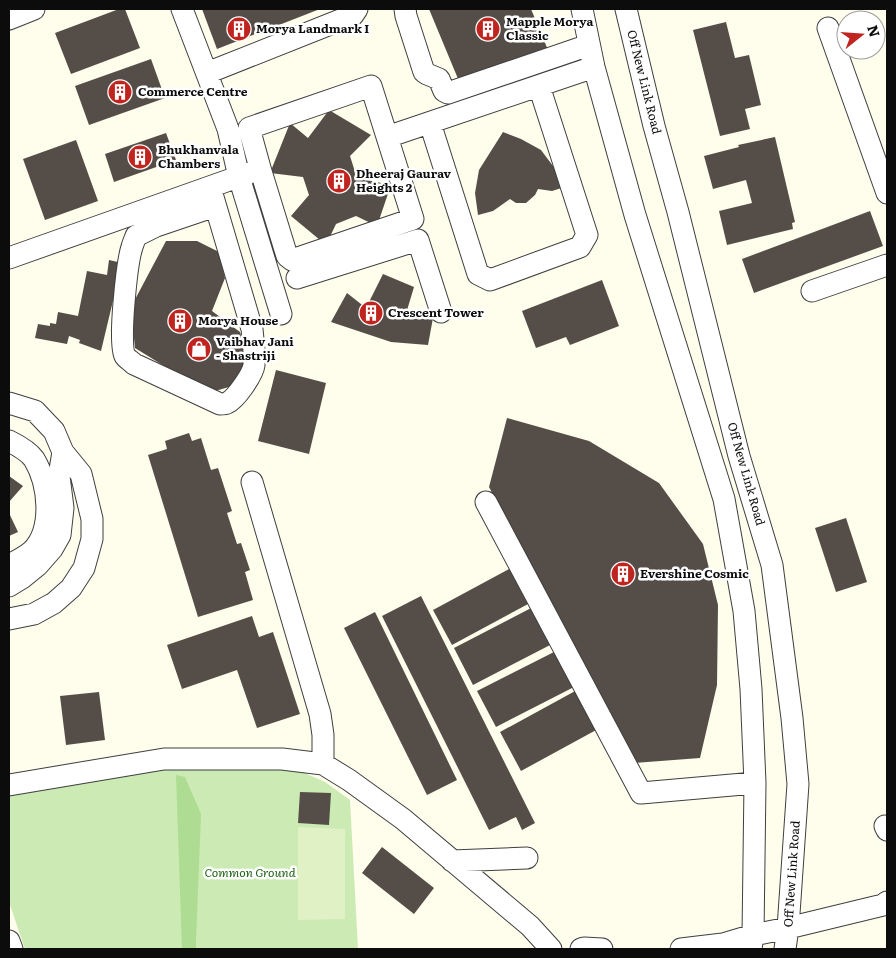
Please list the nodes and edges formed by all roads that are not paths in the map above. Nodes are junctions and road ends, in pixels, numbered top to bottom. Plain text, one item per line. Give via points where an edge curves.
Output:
1 (34, 9) edge
2 (182, 9) edge
3 (357, 9) edge
4 (406, 9) edge
5 (582, 9) edge
6 (626, 9) edge
7 (9, 19) edge
8 (828, 28) dead end
9 (589, 45) junction
10 (594, 67) junction
11 (207, 74) junction
12 (539, 86) junction
13 (430, 123) junction
14 (387, 137) junction
15 (260, 168) junction
16 (238, 176) junction
17 (887, 193) edge
18 (212, 196) junction
19 (413, 219) junction
20 (418, 240) junction
21 (9, 258) edge
22 (887, 266) edge
23 (297, 278) dead end
24 (812, 292) dead end
25 (441, 312) dead end
26 (281, 314) dead end
27 (9, 403) edge
28 (9, 441) edge
29 (63, 452) junction
30 (252, 482) dead end
31 (486, 502) dead end
32 (9, 565) edge
33 (9, 586) edge
34 (9, 619) edge
35 (323, 764) junction
36 (755, 783) junction
37 (9, 785) edge
38 (527, 858) dead end
39 (452, 861) junction
40 (887, 902) edge
41 (788, 928) junction
42 (9, 941) edge
43 (752, 942) edge
44 (12, 949) edge
45 (551, 949) edge
46 (581, 949) edge
47 (602, 949) edge
48 (681, 949) edge
49 (785, 949) edge

1 - 7 street
2 - 11 street
3 - 11 street via 353,15
4 - 9 street via 424,72 439,79 448,93
5 - 9 street
6 - 41 street, Off New Link Road via 739,456 772,565 798,784
8 - 17 street
9 - 10 street
10 - 12 street
10 - 36 street via 635,215 724,499 744,611
11 - 16 street via 228,129
12 - 13 street
12 - 13 street via 587,235 580,247 490,280 478,274
13 - 14 street
14 - 15 street via 371,86 249,128
14 - 19 street
15 - 16 street
15 - 19 street via 287,256 292,260
16 - 18 street
16 - 26 street
18 - 18 street via 252,329 254,346 254,367 245,383 233,398 220,404 134,364 125,356 122,328 129,260 136,236
18 - 21 street
19 - 20 street
20 - 23 street
20 - 25 street
22 - 24 street
27 - 29 street via 34,411 54,431
28 - 32 street via 33,458 47,498 41,537 33,550
29 - 33 street via 59,476 63,508 60,535 38,565
29 - 34 street via 81,474 90,507 92,539 84,568 71,588 54,603 34,614
30 - 35 street via 320,714 324,735
31 - 36 street via 641,793
35 - 37 street via 282,759 164,759
35 - 39 street via 403,819
36 - 43 street
38 - 39 street
39 - 45 street via 530,926
40 - 41 street
41 - 43 street
41 - 49 street, Off New Link Road
42 - 44 street
43 - 48 street
46 - 47 street

